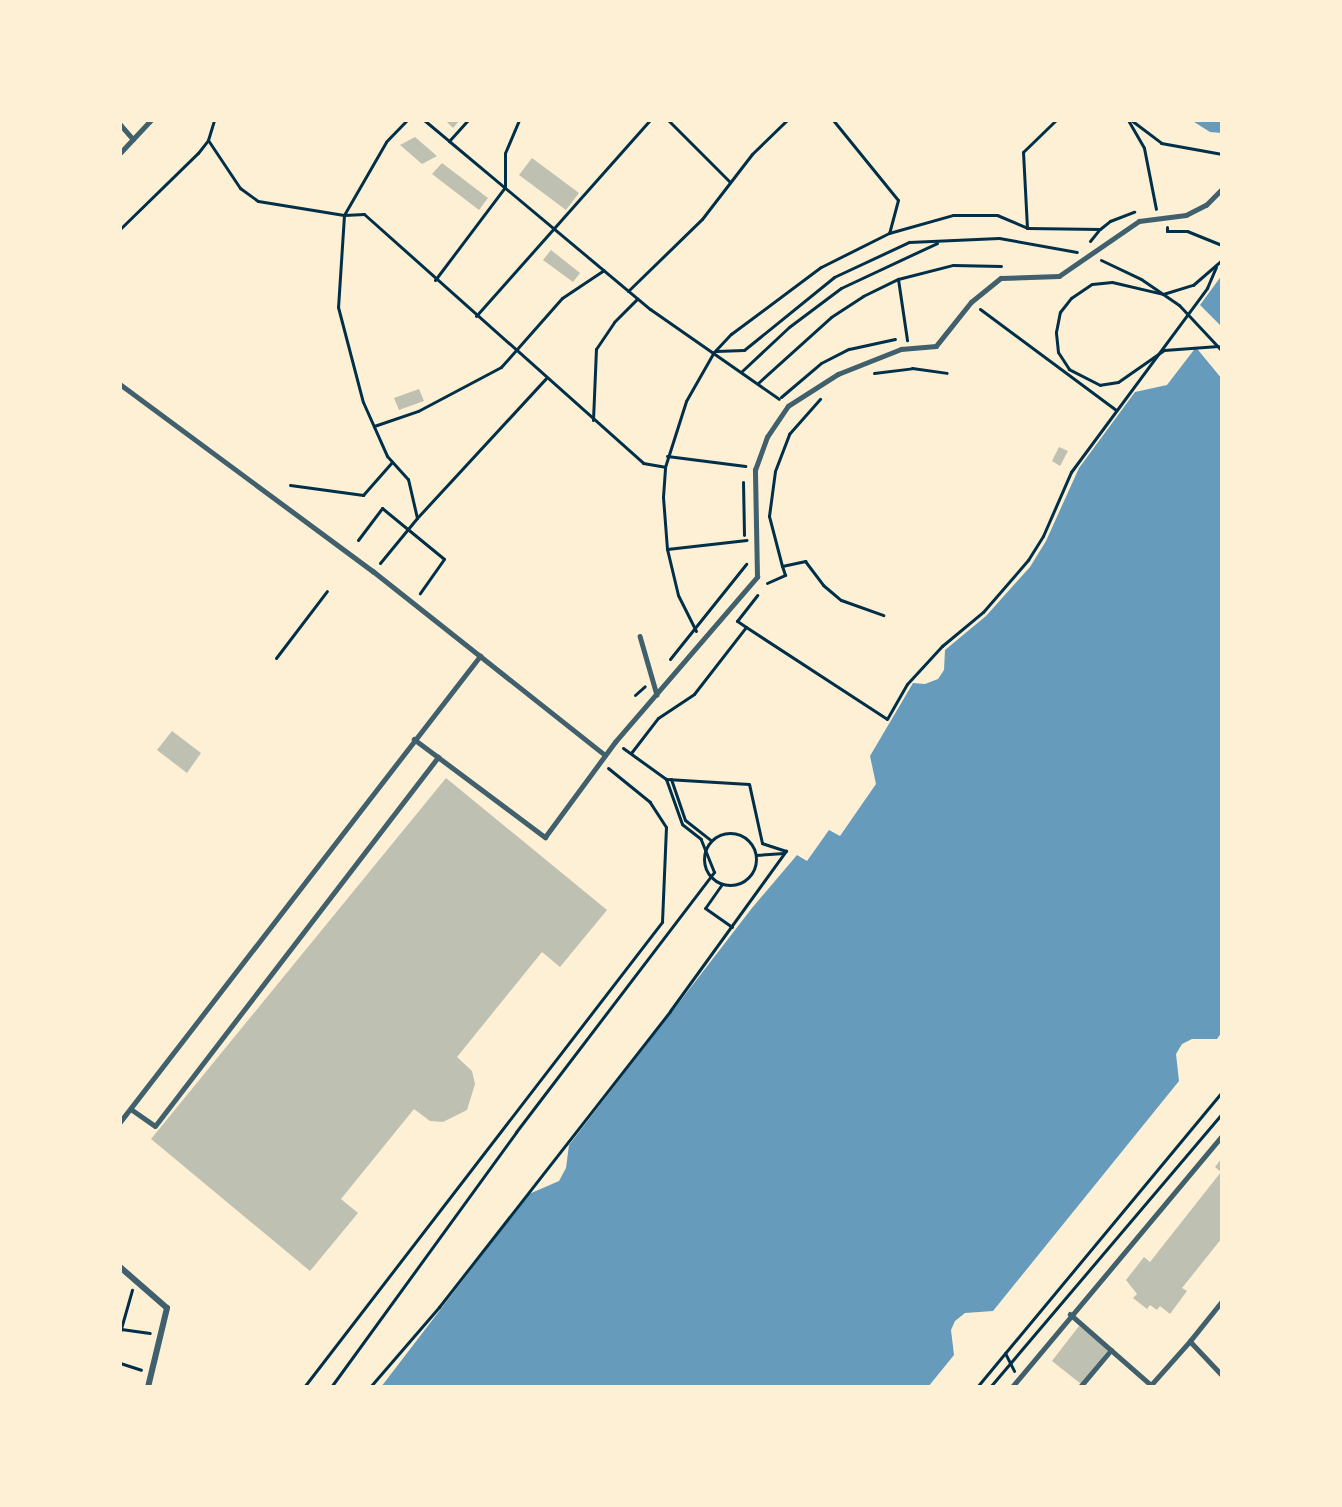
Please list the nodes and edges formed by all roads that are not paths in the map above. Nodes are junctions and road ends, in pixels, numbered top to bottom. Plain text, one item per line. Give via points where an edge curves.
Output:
1 (151, 120) edge
2 (120, 124) edge
3 (133, 139) junction
4 (120, 153) edge
5 (1222, 189) edge
6 (120, 384) edge
7 (640, 636) dead end
8 (480, 656) junction
9 (657, 695) junction
10 (414, 739) junction
11 (605, 755) junction
12 (438, 757) junction
13 (130, 1109) junction
14 (120, 1122) edge
15 (1222, 1136) edge
16 (120, 1267) edge
17 (1222, 1301) edge
18 (1070, 1314) junction
19 (1190, 1341) junction
20 (1111, 1350) junction
21 (1222, 1375) edge
22 (148, 1387) edge
23 (1012, 1387) edge
24 (1080, 1387) edge

1 - 3 lane
2 - 3 lane
3 - 4 lane
5 - 9 lane via 1186,215 1138,221 1059,276 1001,278 971,302 936,346 909,348 838,374 788,406 767,437 755,470 757,577
6 - 8 lane via 374,571
7 - 9 lane
8 - 10 lane
8 - 11 lane
9 - 11 lane
10 - 12 lane
10 - 13 lane
11 - 12 lane via 545,837
12 - 13 lane via 155,1126
13 - 14 lane
15 - 18 lane
16 - 22 street via 167,1308
17 - 19 lane
18 - 20 lane
18 - 23 lane
19 - 20 lane via 1150,1385
19 - 21 lane
20 - 24 lane

